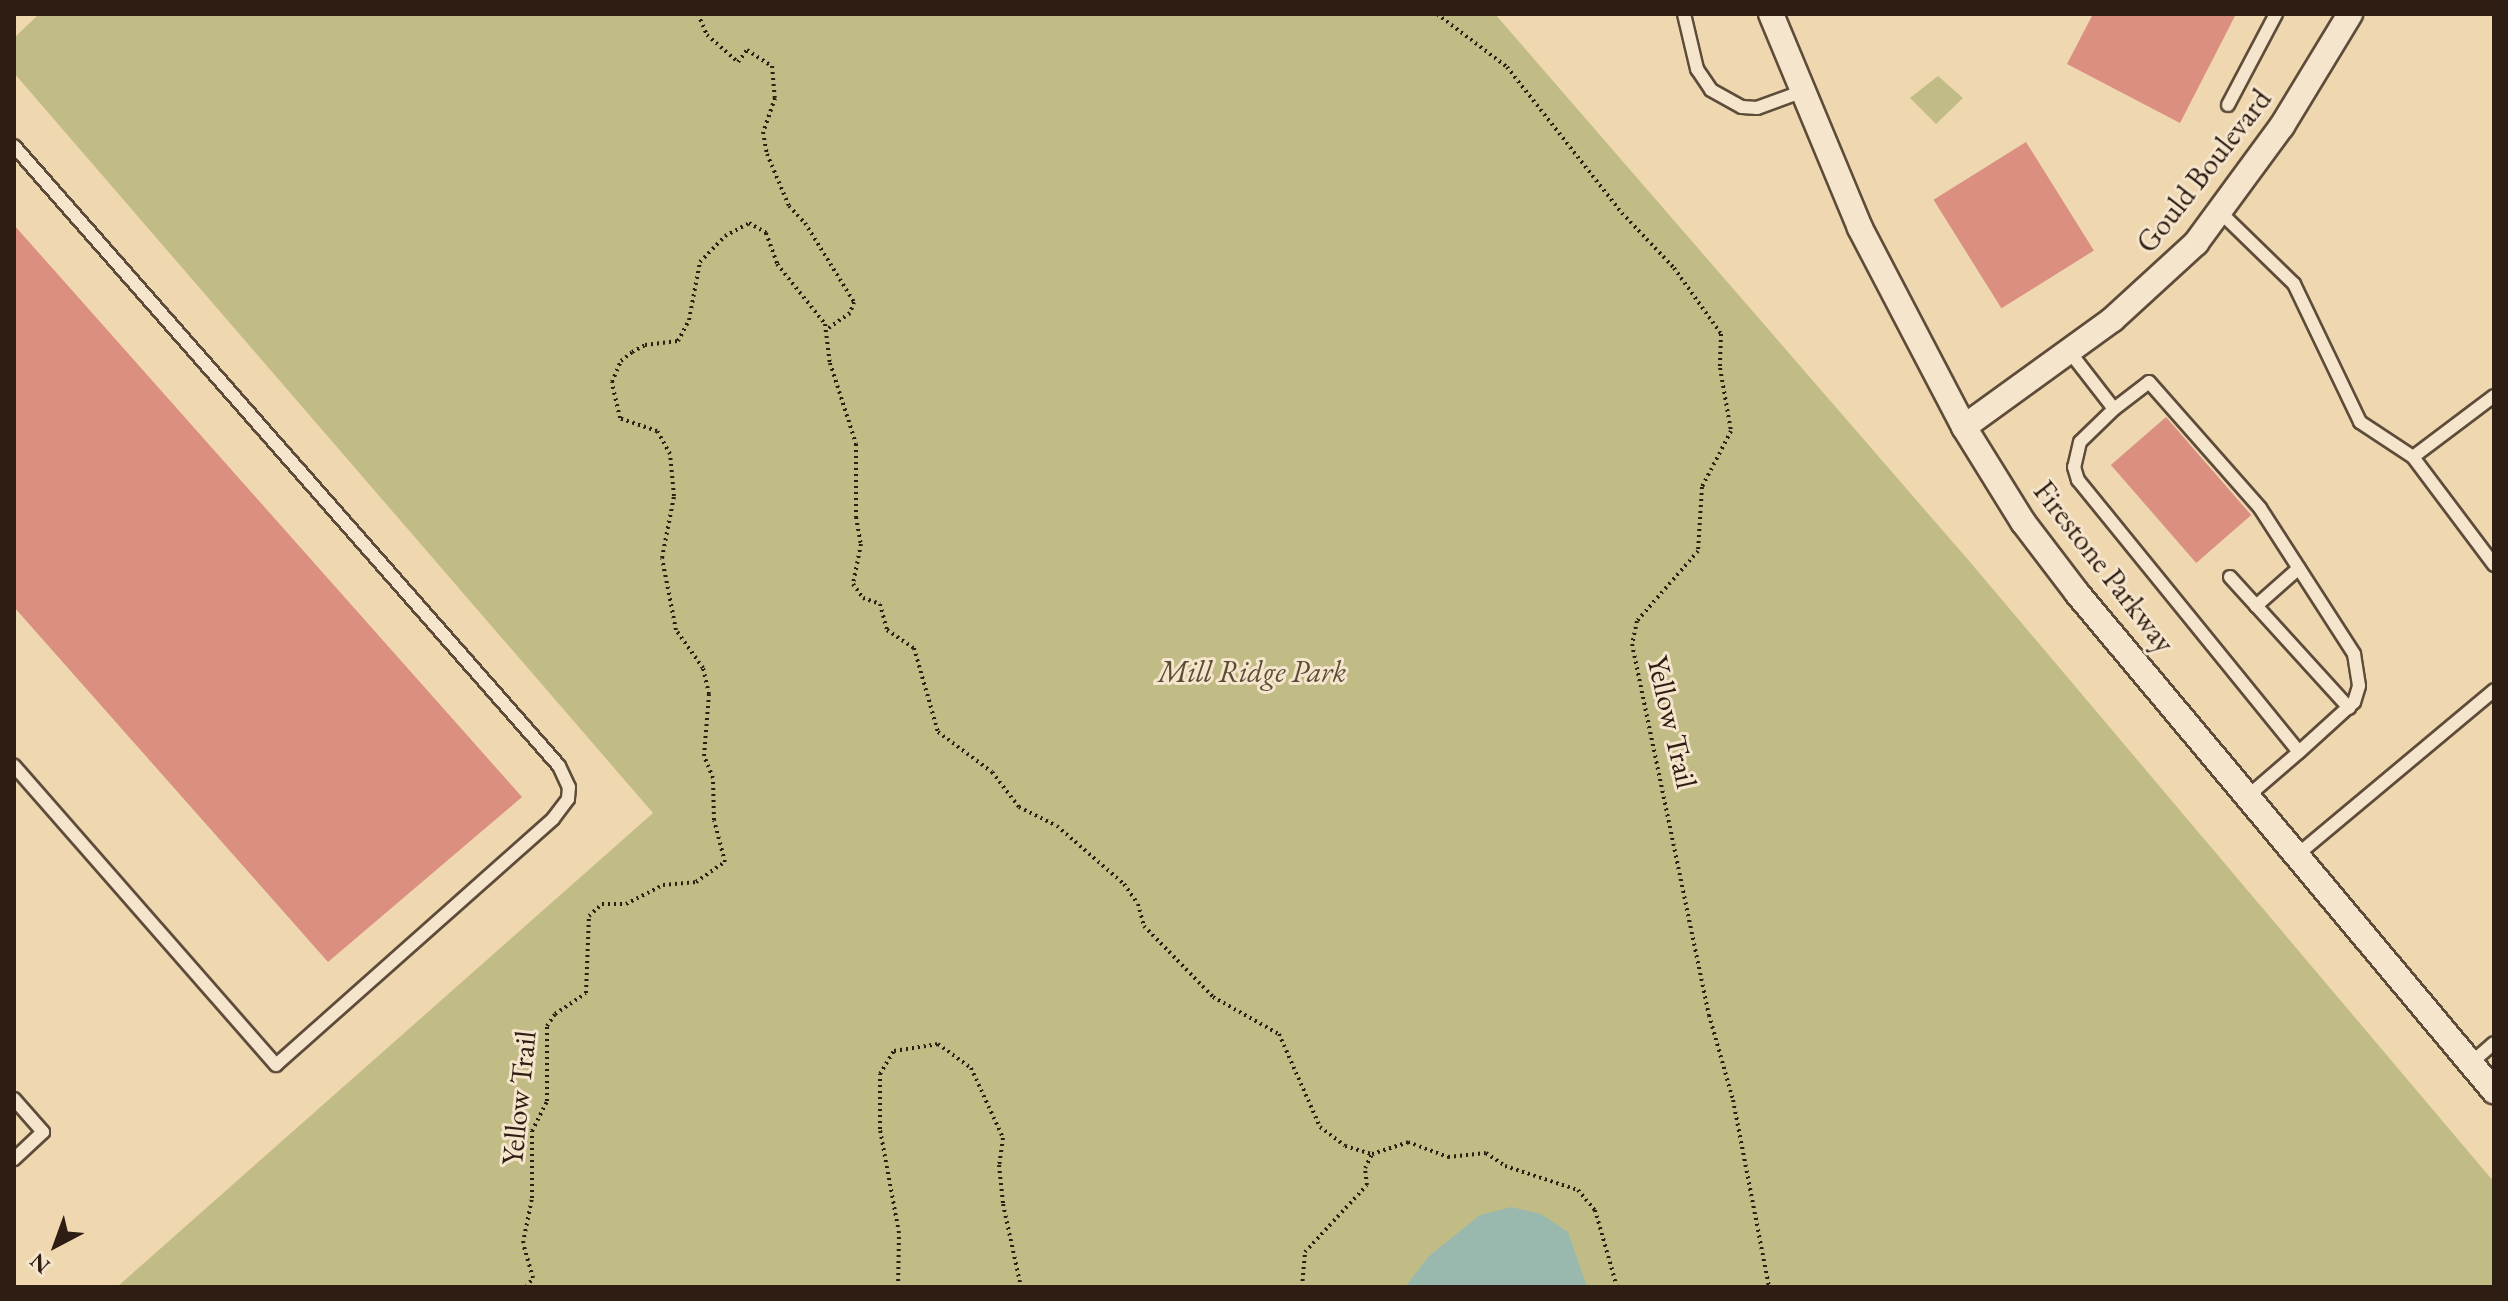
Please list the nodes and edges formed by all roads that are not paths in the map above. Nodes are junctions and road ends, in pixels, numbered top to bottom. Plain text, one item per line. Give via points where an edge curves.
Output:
1 (1684, 14) edge
2 (1771, 14) edge
3 (2276, 14) edge
4 (2350, 14) edge
5 (1801, 92) junction
6 (2228, 105) dead end
7 (14, 146) edge
8 (2220, 212) junction
9 (2069, 351) junction
10 (2494, 396) edge
11 (2114, 409) junction
12 (1964, 427) junction
13 (2413, 457) junction
14 (2494, 565) edge
15 (2299, 568) junction
16 (2230, 577) dead end
17 (2256, 606) junction
18 (2494, 690) edge
19 (2349, 708) junction
20 (2299, 752) junction
21 (14, 766) edge
22 (2248, 796) junction
23 (2297, 855) junction
24 (2494, 1043) edge
25 (2471, 1063) junction
26 (2494, 1091) edge
27 (14, 1099) edge
28 (14, 1159) edge

1 - 5 lane via 1697,69 1711,90 1742,107 1757,108
2 - 5 street, Firestone Parkway
3 - 6 lane
4 - 8 street, Gould Boulevard via 2282,126
5 - 12 street, Firestone Parkway via 1860,228
7 - 21 lane via 559,766 569,787 568,799 553,819 276,1065
8 - 9 street, Gould Boulevard via 2160,281
8 - 13 lane via 2294,284 2360,422
9 - 11 lane
9 - 12 street, Gould Boulevard
10 - 13 lane
11 - 15 lane via 2149,382 2260,508
11 - 20 lane via 2080,442 2074,467 2078,480
12 - 22 street, Firestone Parkway via 2023,522 2077,593
13 - 14 lane
15 - 17 lane
15 - 19 lane via 2354,654 2359,686
16 - 17 lane
17 - 19 lane
18 - 23 lane
19 - 20 lane
20 - 22 lane
22 - 23 street, Firestone Parkway
23 - 25 street, Firestone Parkway
24 - 25 lane
25 - 26 street, Firestone Parkway
27 - 28 lane via 43,1132

